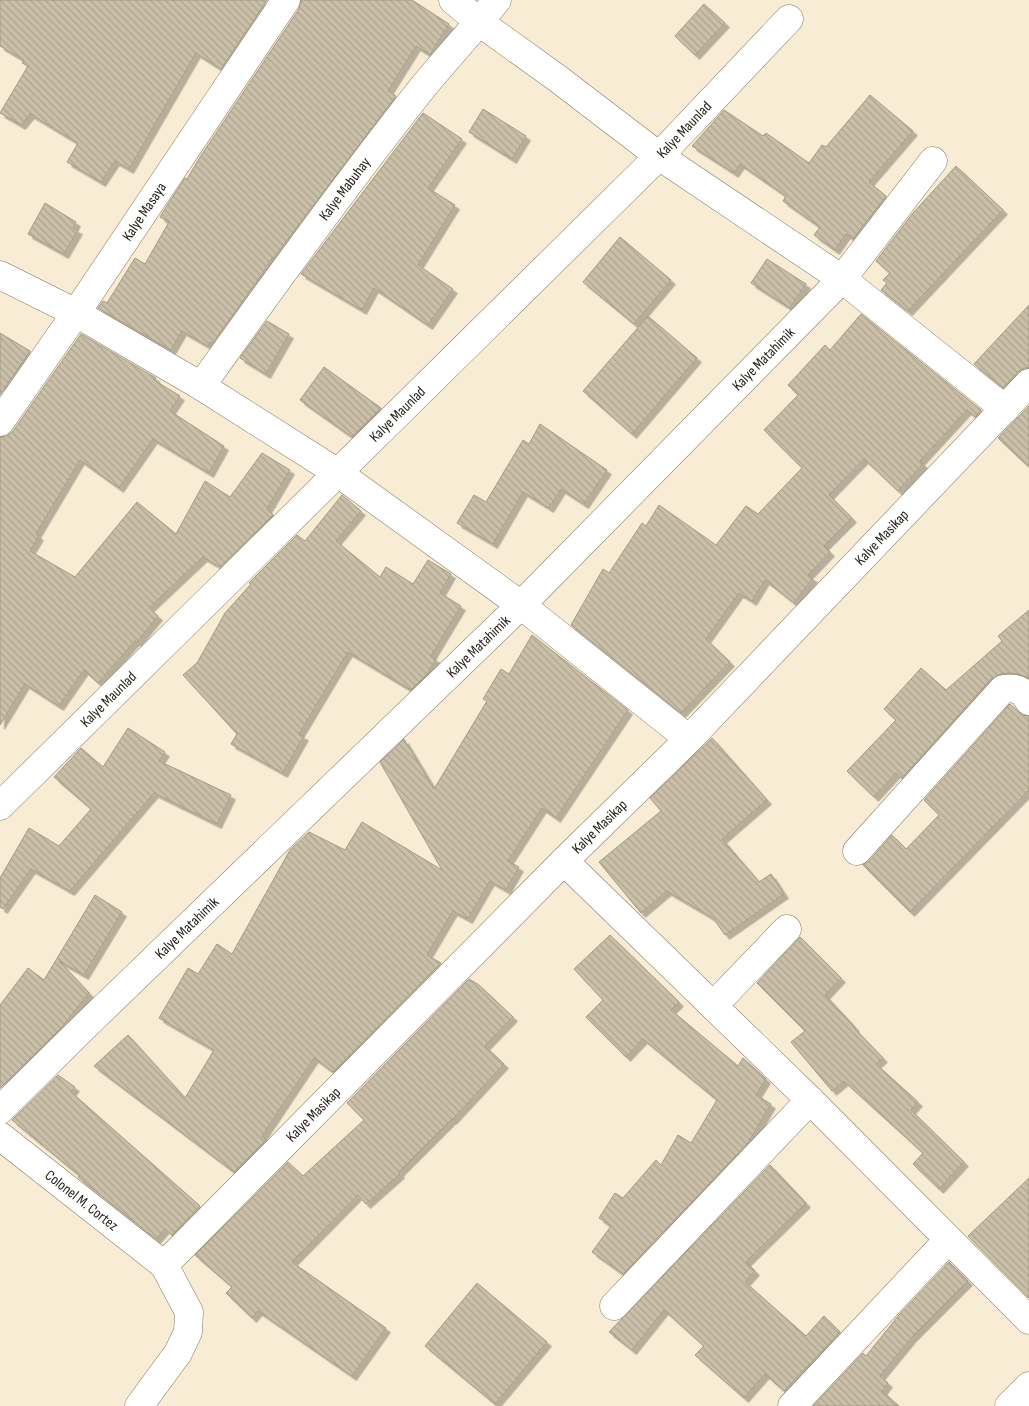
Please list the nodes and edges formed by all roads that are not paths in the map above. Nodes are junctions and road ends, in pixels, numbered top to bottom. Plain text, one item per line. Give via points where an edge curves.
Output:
1 (286, 0) edge
2 (453, 0) edge
3 (497, 0) edge
4 (789, 19) dead end
5 (479, 22) junction
6 (660, 156) junction
7 (933, 161) dead end
8 (0, 275) edge
9 (842, 278) junction
10 (76, 313) junction
11 (1029, 383) edge
12 (201, 386) junction
13 (1004, 409) junction
14 (0, 422) edge
15 (338, 473) junction
16 (521, 606) junction
17 (1029, 701) edge
18 (689, 739) junction
19 (0, 806) edge
20 (857, 851) dead end
21 (564, 861) junction
22 (787, 929) dead end
23 (713, 1006) junction
24 (810, 1100) junction
25 (0, 1110) edge
26 (0, 1136) edge
27 (948, 1240) junction
28 (164, 1265) junction
29 (614, 1306) dead end
30 (1029, 1320) edge
31 (1029, 1386) edge
32 (139, 1406) edge
33 (792, 1406) edge
34 (1009, 1406) edge

1 - 10 street, Kalye Masaya
2 - 5 street
3 - 5 street, Kalye Mabuhay
4 - 6 street, Kalye Maunlad
5 - 6 street
5 - 12 street, Kalye Mabuhay via 424,87 299,249
6 - 9 street
6 - 15 street, Kalye Maunlad
7 - 9 street, Kalye Matahimik
8 - 10 street
9 - 13 street
9 - 16 street, Kalye Matahimik
10 - 12 street
10 - 14 street, Kalye Masaya
11 - 13 street, Kalye Masikap
12 - 15 street
13 - 18 street, Kalye Masikap
15 - 16 street
15 - 19 street, Kalye Maunlad
16 - 18 street
16 - 25 street, Kalye Matahimik
17 - 20 street via 1014,687 1004,689
18 - 21 street, Kalye Masikap
21 - 23 street
21 - 28 street, Kalye Masikap
22 - 23 street
23 - 24 street
24 - 27 street
24 - 29 street
26 - 28 street, Colonel M. Cortez
27 - 30 street
27 - 33 street
28 - 32 street via 189,1312 188,1332 178,1353
31 - 34 street

